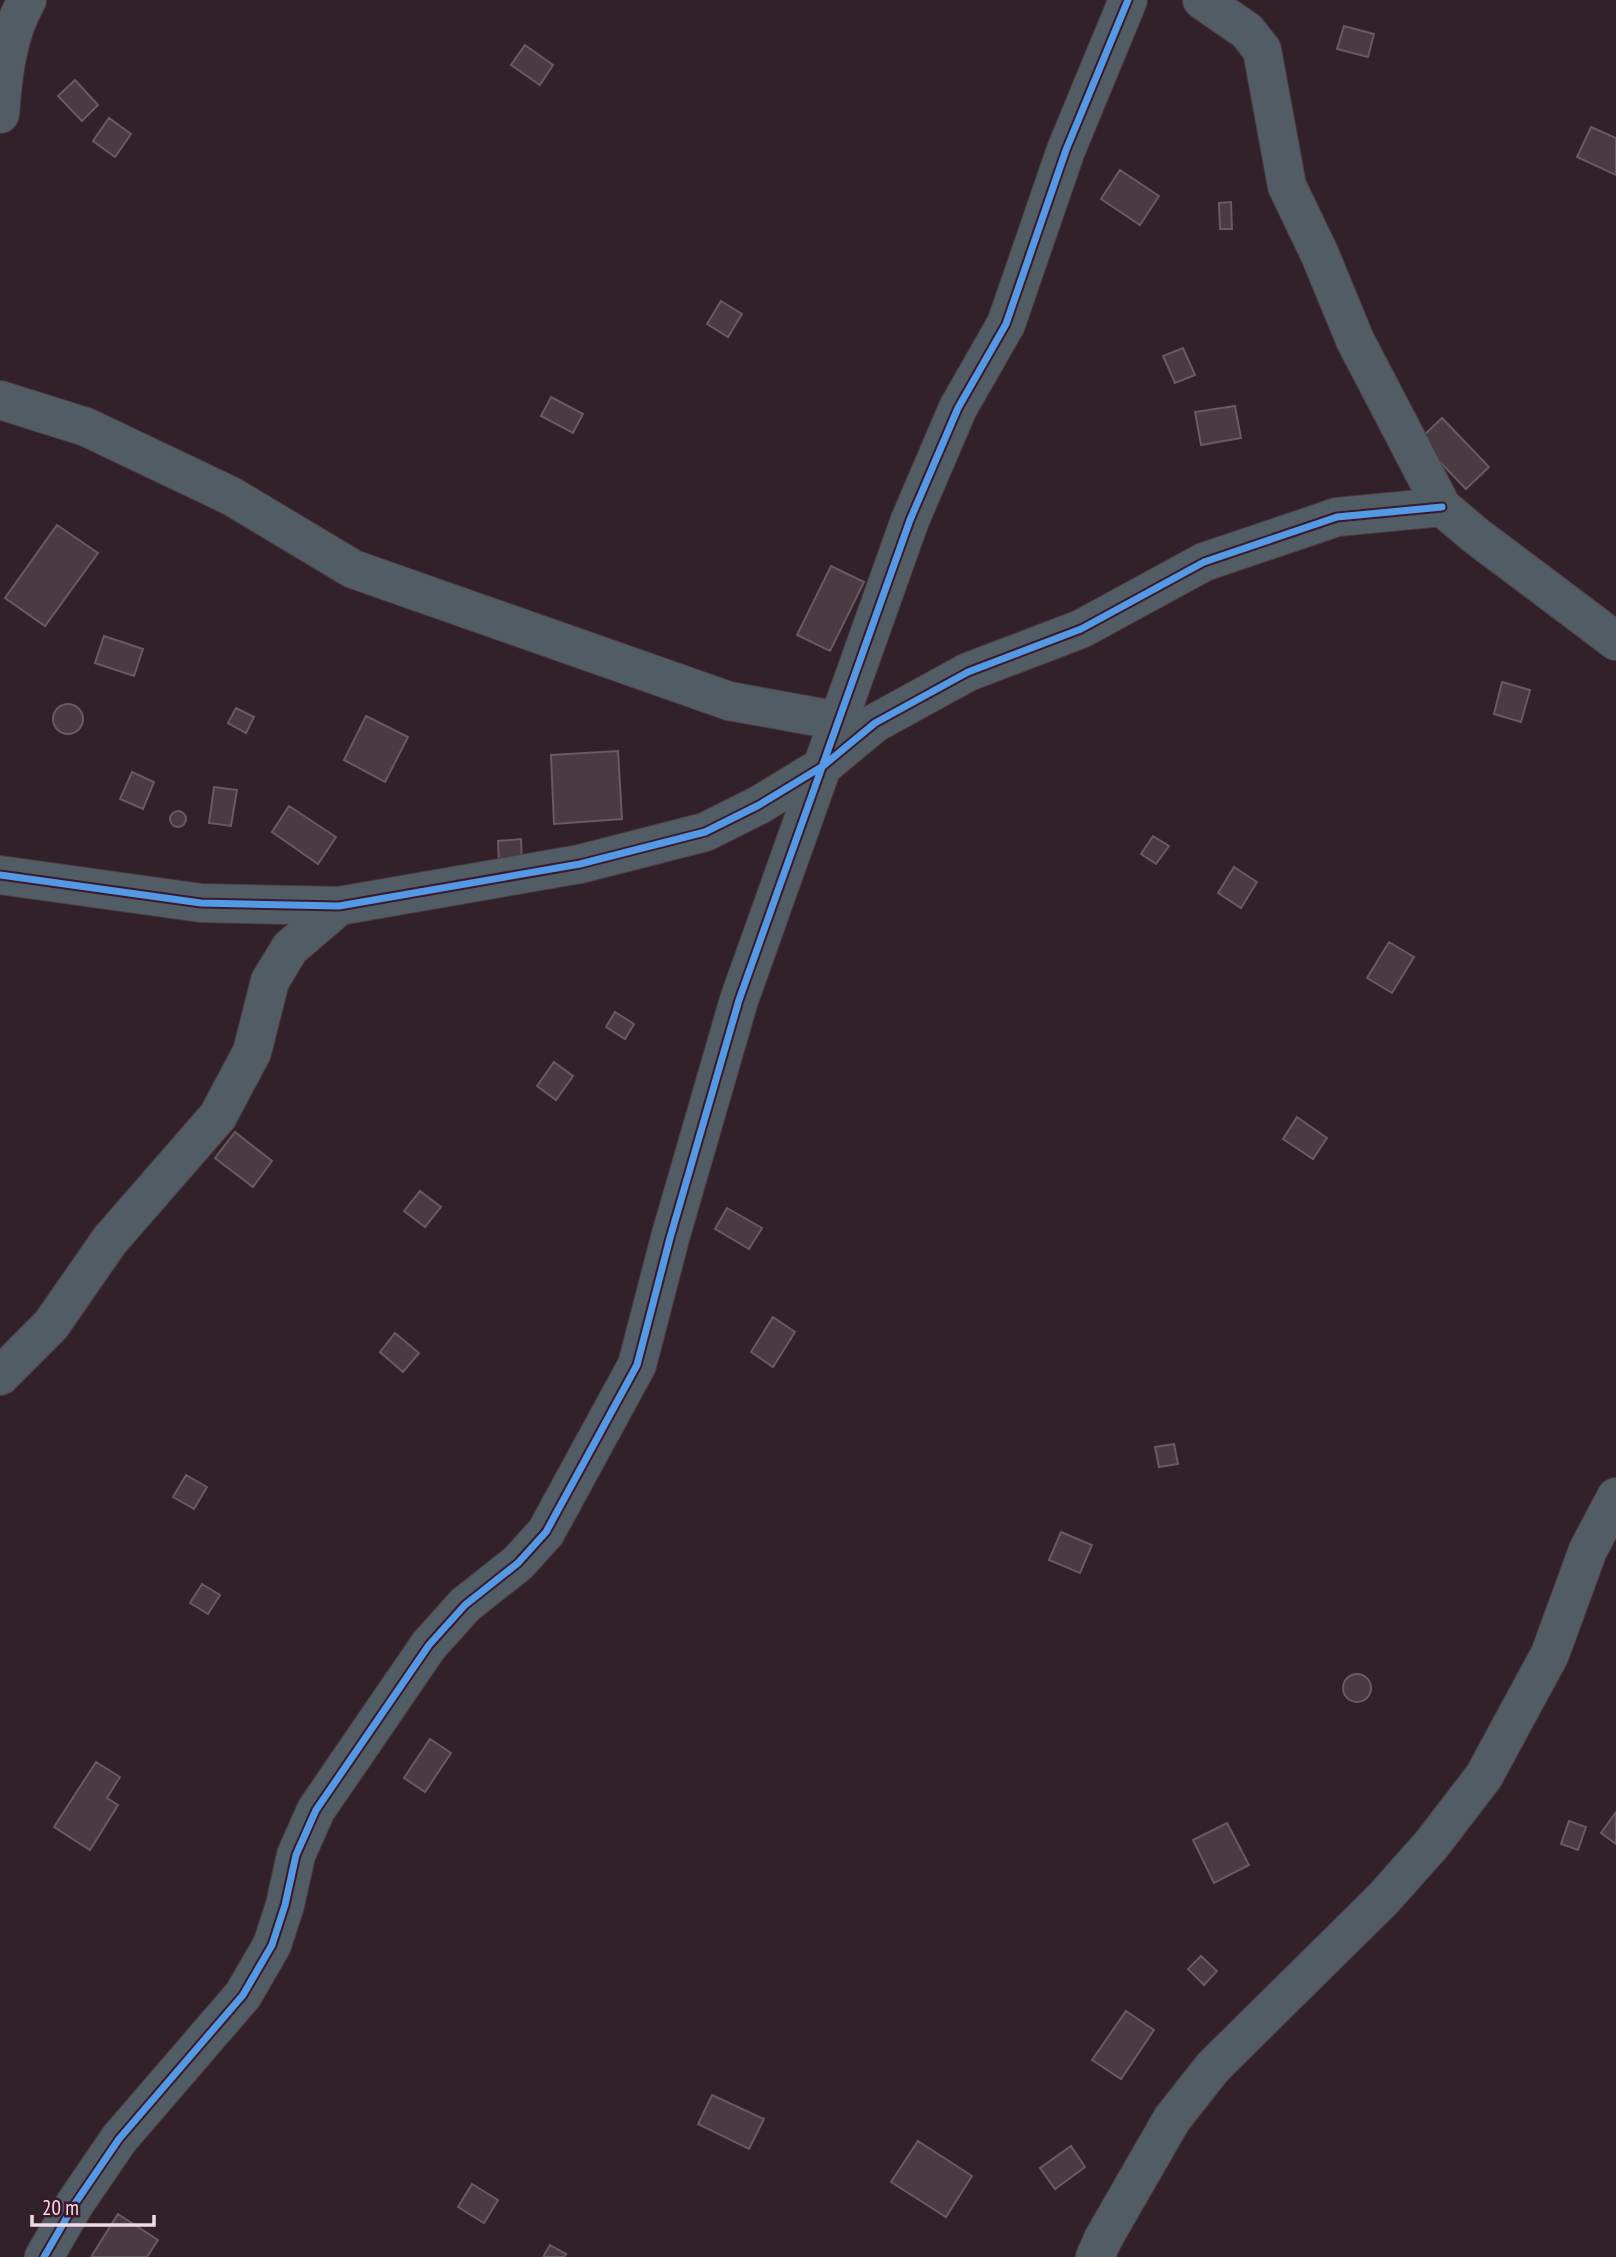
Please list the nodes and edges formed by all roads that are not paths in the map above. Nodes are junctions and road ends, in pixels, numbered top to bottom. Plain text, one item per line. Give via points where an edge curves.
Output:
1 (27, 0) edge
2 (1128, 0) edge
3 (1202, 0) edge
4 (0, 114) edge
5 (0, 400) edge
6 (1442, 507) junction
7 (1616, 641) edge
8 (839, 721) junction
9 (823, 766) junction
10 (6, 880) edge
11 (339, 906) junction
12 (0, 1376) edge
13 (1616, 1497) edge
14 (44, 2257) edge
15 (1095, 2257) edge

1 - 4 street via 3,72
2 - 8 street via 1066,150 1006,324 958,408 910,520
3 - 6 street via 1247,31 1262,50 1287,186 1355,340
5 - 8 street via 86,427 171,467 231,496 353,569 729,701
6 - 7 street
6 - 9 street via 1336,517 1204,562 1081,629 968,672 875,723
8 - 9 street
9 - 11 street via 705,832 580,864
9 - 14 street via 739,1000 637,1365 546,1532 518,1563 465,1605 429,1645 316,1810 296,1855 272,1945 243,1995 119,2139
10 - 11 street via 201,902
11 - 12 street via 290,948 270,981 252,1052 218,1116 110,1240 51,1325
13 - 15 street via 1588,1550 1550,1654 1484,1776 1383,1899 1213,2067 1172,2119

